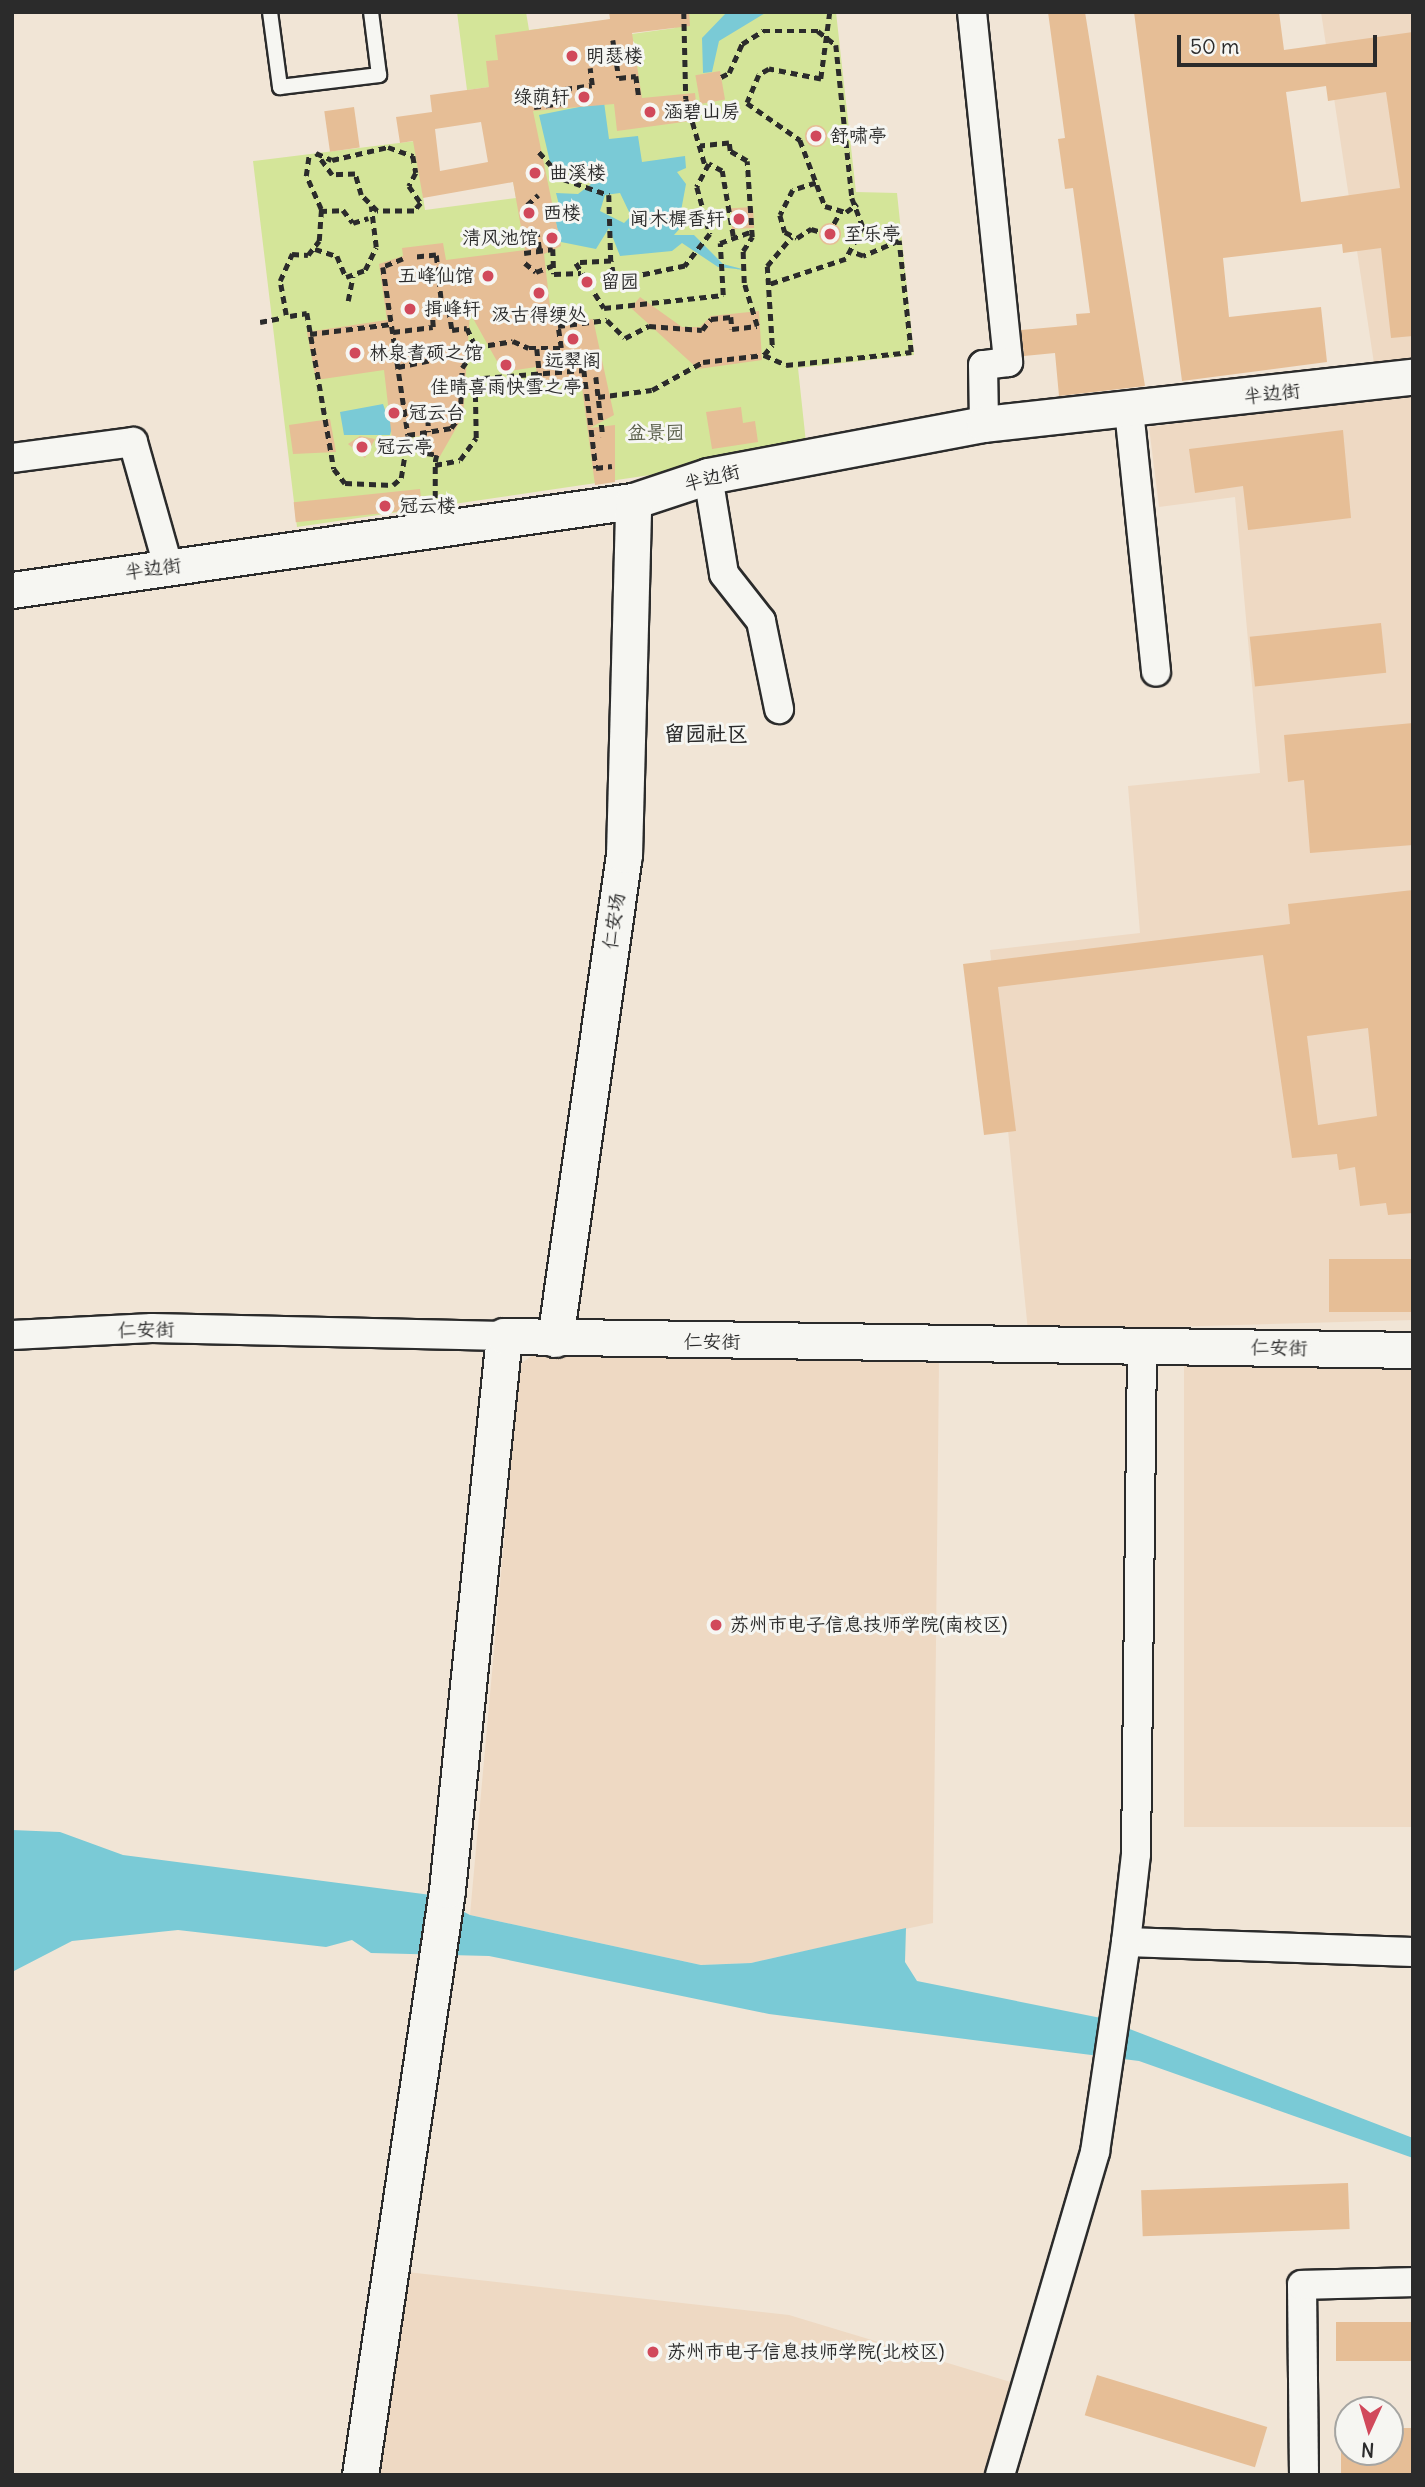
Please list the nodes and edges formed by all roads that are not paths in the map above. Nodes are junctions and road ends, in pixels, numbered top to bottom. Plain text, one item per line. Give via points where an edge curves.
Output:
1 (270, 12) edge
2 (371, 12) edge
3 (972, 12) edge
4 (1413, 377) edge
5 (1129, 410) junction
6 (985, 424) junction
7 (12, 458) edge
8 (709, 476) junction
9 (634, 501) junction
10 (168, 566) junction
11 (12, 590) edge
12 (1156, 672) dead end
13 (779, 709) dead end
14 (12, 1335) edge
15 (504, 1336) junction
16 (555, 1339) junction
17 (1142, 1345) junction
18 (1413, 1350) edge
19 (1126, 1942) junction
20 (1413, 1952) edge
21 (1413, 2283) edge
22 (360, 2475) edge
23 (1000, 2475) edge
24 (1304, 2475) edge

1 - 2 lane via 280,87 379,75
3 - 6 street via 1008,362 983,365
4 - 5 street, 半边街
5 - 6 street, 半边街
5 - 12 street
6 - 8 street, 半边街
7 - 10 street via 133,442
8 - 9 street, 半边街
8 - 13 street via 724,574 761,621
9 - 10 street, 半边街
9 - 16 street, 仁安场 via 624,855
10 - 11 street, 半边街
14 - 15 street, 仁安街 via 152,1328
15 - 16 street, 仁安街
15 - 22 street via 447,1890
16 - 17 street, 仁安街
17 - 18 street, 仁安街
17 - 19 street via 1136,1854
19 - 20 street
19 - 23 street via 1111,2013 1095,2152
21 - 24 street via 1302,2285

